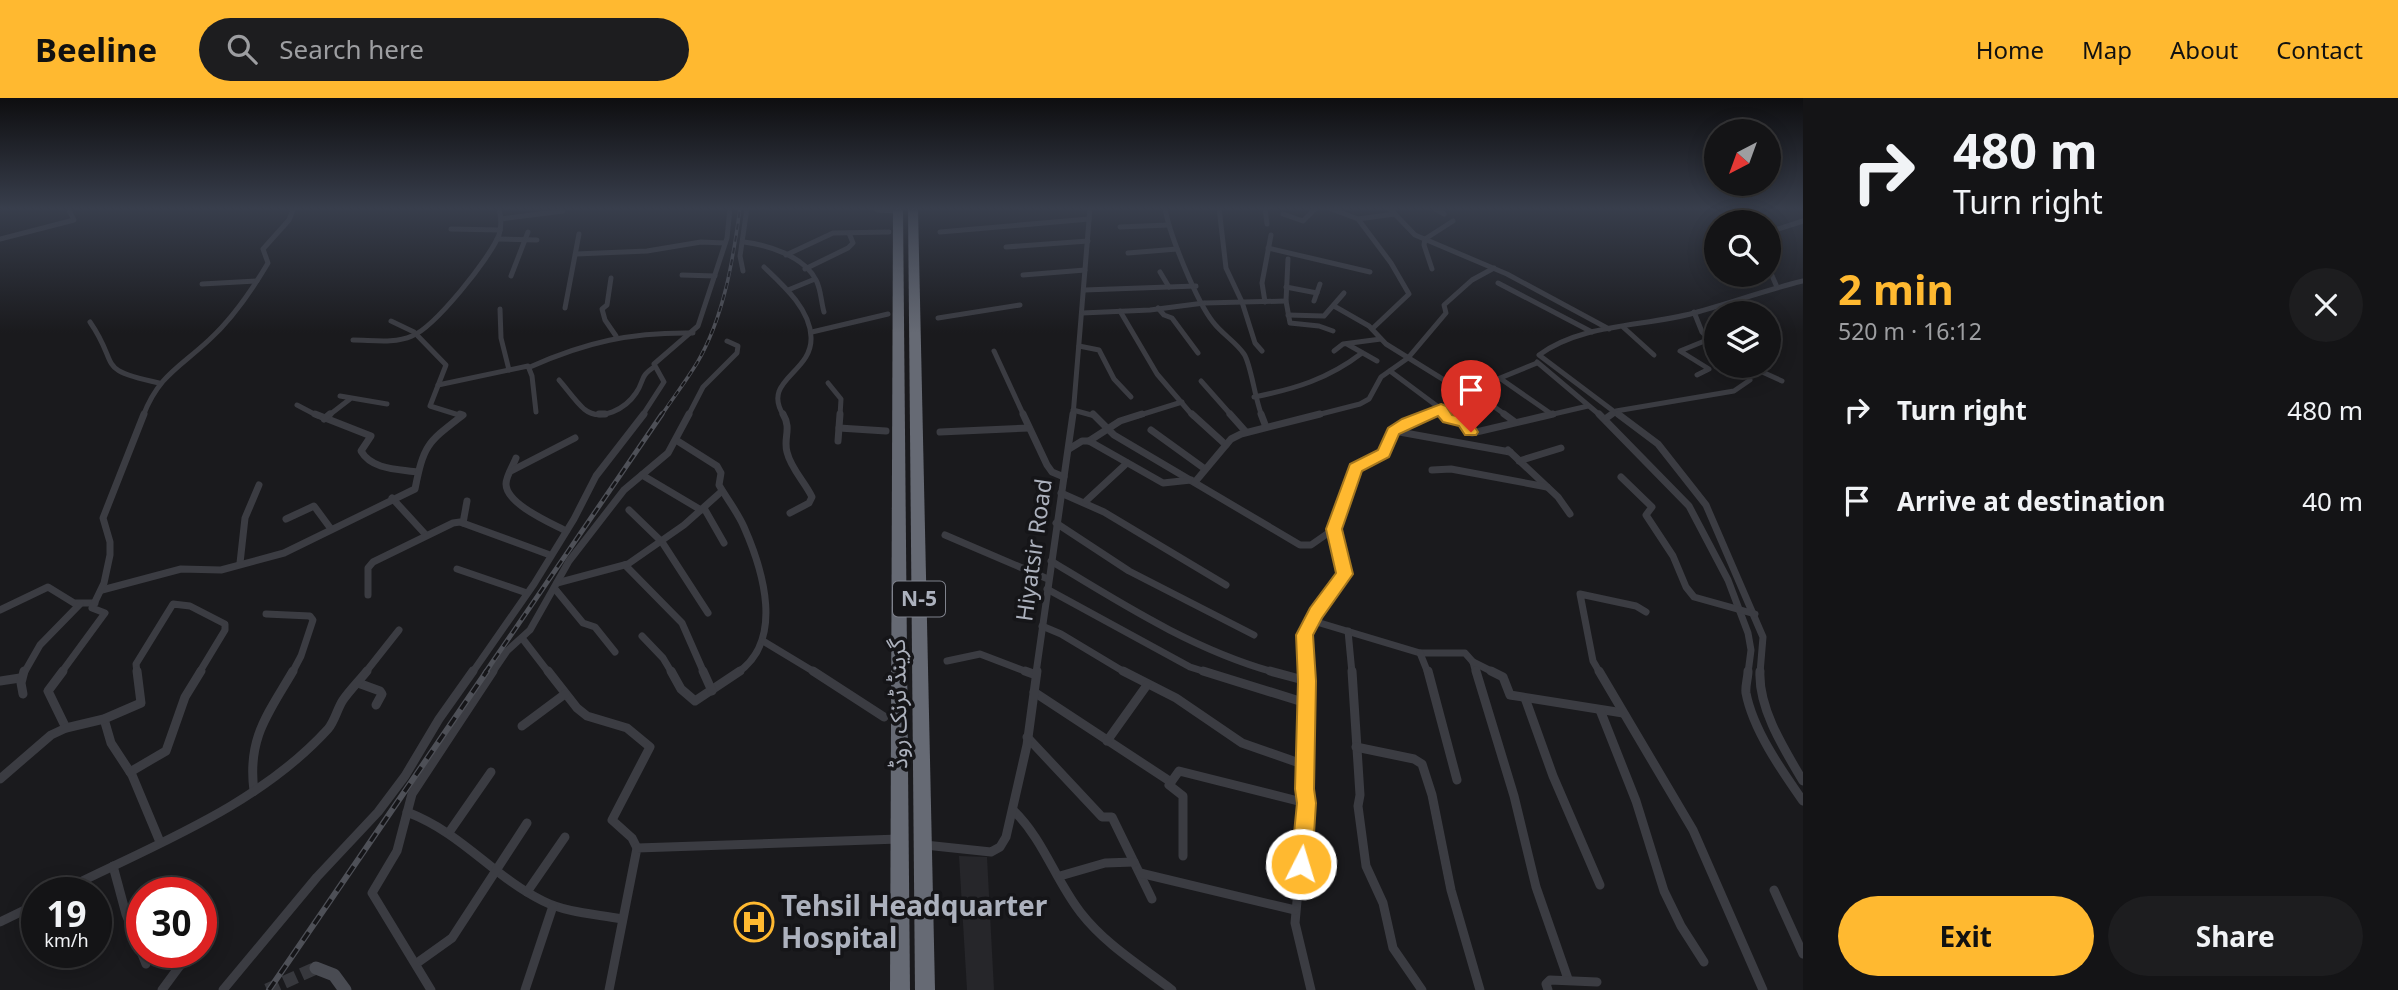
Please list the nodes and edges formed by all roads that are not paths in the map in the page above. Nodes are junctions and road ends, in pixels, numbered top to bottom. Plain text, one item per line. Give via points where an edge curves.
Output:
1 (1177, 249) edge
2 (263, 250) edge
3 (489, 250) edge
4 (521, 250) edge
5 (577, 250) edge
6 (655, 250) edge
7 (723, 250) edge
8 (742, 250) edge
9 (773, 250) edge
10 (797, 250) edge
11 (845, 250) edge
12 (902, 250) edge
13 (905, 250) edge
14 (1087, 250) edge
15 (1169, 250) edge
16 (1224, 250) edge
17 (1268, 250) edge
18 (1275, 250) edge
19 (1381, 250) edge
20 (1426, 250) edge
21 (1451, 250) edge
22 (1128, 253) dead end
23 (576, 254) junction
24 (786, 255) junction
25 (1288, 259) dead end
26 (764, 267) dead end
27 (1494, 268) junction
28 (806, 269) junction
29 (1432, 269) dead end
30 (1086, 270) junction
31 (743, 271) dead end
32 (1160, 272) dead end
33 (1370, 272) dead end
34 (682, 275) dead end
35 (1023, 275) dead end
36 (511, 276) dead end
37 (715, 276) junction
38 (611, 278) dead end
39 (816, 279) junction
40 (257, 281) junction
41 (1803, 281) edge
42 (1498, 283) dead end
43 (202, 284) dead end
44 (1320, 284) dead end
45 (1196, 286) junction
46 (1781, 286) edge
47 (1169, 287) junction
48 (1286, 287) junction
49 (1777, 287) edge
50 (788, 290) junction
51 (1084, 290) junction
52 (1317, 293) junction
53 (1344, 293) dead end
54 (1286, 301) junction
55 (1314, 301) dead end
56 (1242, 302) junction
57 (1265, 302) junction
58 (1204, 303) junction
59 (1020, 305) dead end
60 (1334, 306) junction
61 (565, 308) dead end
62 (1158, 308) junction
63 (500, 309) dead end
64 (1120, 311) junction
65 (824, 312) dead end
66 (1695, 312) junction
67 (1082, 313) junction
68 (888, 314) dead end
69 (1289, 315) junction
70 (938, 318) dead end
71 (391, 321) dead end
72 (90, 322) dead end
73 (1623, 327) junction
74 (1372, 329) junction
75 (1610, 329) junction
76 (1333, 331) dead end
77 (812, 332) junction
78 (1592, 332) junction
79 (693, 333) junction
80 (1704, 334) edge
81 (415, 335) junction
82 (616, 335) junction
83 (1381, 339) junction
84 (353, 340) dead end
85 (727, 341) dead end
86 (1704, 342) edge
87 (1347, 344) junction
88 (1079, 346) junction
89 (994, 351) dead end
90 (1262, 351) dead end
91 (1334, 351) dead end
92 (1363, 353) junction
93 (1198, 354) dead end
94 (1654, 355) dead end
95 (1408, 358) junction
96 (1538, 359) junction
97 (1377, 361) dead end
98 (1704, 366) edge
99 (530, 367) junction
100 (654, 367) junction
101 (509, 370) junction
102 (1390, 371) junction
103 (1704, 372) edge
104 (1697, 375) dead end
105 (1775, 378) edge
106 (1502, 379) junction
107 (559, 380) dead end
108 (1750, 380) dead end
109 (1201, 381) dead end
110 (1782, 381) dead end
111 (159, 383) junction
112 (828, 383) dead end
113 (438, 385) junction
114 (1457, 388) junction
115 (340, 396) dead end
116 (1131, 397) dead end
117 (1254, 397) junction
118 (351, 399) junction
119 (1182, 402) junction
120 (1489, 403) dead end
121 (387, 404) dead end
122 (297, 405) dead end
123 (1588, 406) junction
124 (1441, 409) junction
125 (1073, 410) junction
126 (536, 412) dead end
127 (1614, 412) junction
128 (1550, 413) junction
129 (1605, 418) junction
130 (324, 419) junction
131 (1516, 422) junction
132 (1266, 427) junction
133 (839, 428) junction
134 (1029, 428) junction
135 (1106, 429) junction
136 (1151, 430) dead end
137 (886, 431) dead end
138 (1393, 431) junction
139 (940, 432) dead end
140 (1246, 432) junction
141 (575, 438) dead end
142 (676, 440) junction
143 (838, 441) dead end
144 (1089, 441) junction
145 (1226, 445) junction
146 (1502, 445) dead end
147 (1561, 448) dead end
148 (1069, 449) junction
149 (1510, 452) junction
150 (516, 458) dead end
151 (1519, 461) junction
152 (1127, 463) junction
153 (1205, 469) junction
154 (1432, 470) dead end
155 (512, 471) junction
156 (418, 472) junction
157 (899, 472) junction
158 (917, 472) junction
159 (642, 475) junction
160 (1064, 477) junction
161 (1621, 477) dead end
162 (1193, 481) junction
163 (259, 485) dead end
164 (1547, 487) junction
165 (722, 491) junction
166 (1061, 493) junction
167 (392, 498) junction
168 (1086, 500) junction
169 (467, 501) dead end
170 (702, 509) junction
171 (629, 510) dead end
172 (790, 513) dead end
173 (1570, 514) dead end
174 (286, 519) dead end
175 (463, 523) junction
176 (1056, 523) junction
177 (331, 529) junction
178 (1334, 529) junction
179 (566, 531) junction
180 (426, 535) junction
181 (946, 535) dead end
182 (662, 542) junction
183 (724, 543) dead end
184 (550, 555) junction
185 (1051, 561) junction
186 (240, 563) junction
187 (625, 565) junction
188 (457, 569) dead end
189 (1048, 579) junction
190 (1226, 585) dead end
191 (556, 586) junction
192 (1047, 589) junction
193 (102, 590) junction
194 (527, 593) junction
195 (368, 595) dead end
196 (95, 603) junction
197 (80, 604) junction
198 (0, 610) edge
199 (1646, 612) dead end
200 (1748, 612) junction
201 (708, 613) dead end
202 (266, 614) dead end
203 (1315, 618) junction
204 (1042, 626) junction
205 (399, 629) dead end
206 (1348, 631) junction
207 (1254, 635) dead end
208 (642, 636) dead end
209 (522, 639) junction
210 (763, 641) junction
211 (615, 652) dead end
212 (1420, 653) junction
213 (947, 662) dead end
214 (1473, 662) junction
215 (1753, 672) junction
216 (1036, 675) junction
217 (20, 678) junction
218 (0, 681) edge
219 (1307, 681) junction
220 (358, 683) junction
221 (1147, 685) junction
222 (712, 691) junction
223 (1034, 692) junction
224 (23, 694) dead end
225 (565, 694) junction
226 (1525, 698) junction
227 (1306, 703) junction
228 (376, 705) dead end
229 (1600, 710) junction
230 (1623, 713) junction
231 (884, 717) dead end
232 (104, 719) junction
233 (522, 726) dead end
234 (66, 728) junction
235 (1027, 737) junction
236 (1107, 741) junction
237 (1356, 747) junction
238 (1305, 765) junction
239 (1800, 769) edge
240 (130, 772) junction
241 (491, 772) dead end
242 (0, 779) edge
243 (1457, 780) dead end
244 (1171, 782) junction
245 (1798, 783) edge
246 (254, 791) junction
247 (1803, 802) edge
248 (1306, 803) junction
249 (1013, 810) junction
250 (407, 812) junction
251 (527, 823) dead end
252 (450, 831) junction
253 (565, 837) dead end
254 (899, 839) junction
255 (160, 842) junction
256 (923, 844) junction
257 (637, 848) junction
258 (1183, 856) dead end
259 (1134, 862) junction
260 (113, 866) junction
261 (496, 867) junction
262 (1140, 873) junction
263 (1060, 876) junction
264 (91, 877) edge
265 (1600, 885) dead end
266 (1774, 891) dead end
267 (527, 892) junction
268 (1152, 899) dead end
269 (553, 906) junction
270 (1295, 910) junction
271 (21, 912) edge
272 (126, 914) edge
273 (622, 919) junction
274 (0, 922) edge
275 (1803, 954) edge
276 (1704, 962) dead end
277 (418, 963) junction
278 (178, 968) edge
279 (316, 968) dead end
280 (1568, 979) junction
281 (1597, 982) dead end
282 (162, 990) edge
283 (223, 990) edge
284 (345, 990) edge
285 (431, 990) edge
286 (525, 990) edge
287 (608, 990) edge
288 (900, 990) edge
289 (925, 990) edge
290 (1172, 990) edge
291 (1311, 990) edge
292 (1422, 990) edge
293 (1480, 990) edge
294 (1548, 990) edge
295 (1763, 990) edge

1 - 45 street
2 - 40 street via 268,263
3 - 81 street via 452,300
4 - 36 street
5 - 23 street
6 - 23 street
7 - 37 street
8 - 31 street
9 - 24 street
10 - 24 street
11 - 28 street
12 - 157 highway, گرینڈ ٹرنک روڈ / N-5
13 - 158 highway, گرینڈ ٹرنک روڈ / N-5
14 - 30 street, Hiyatsir Road
15 - 22 street
16 - 56 street via 1226,268
17 - 57 street via 1262,283
18 - 33 street
19 - 74 street via 1409,294
20 - 29 street
21 - 27 street
23 - 61 street
24 - 28 street
25 - 48 street
26 - 50 street
27 - 75 street
27 - 95 street via 1472,279 1446,304 1446,313
28 - 39 street
30 - 35 street
30 - 51 street, Hiyatsir Road
32 - 47 street
34 - 37 street
37 - 79 street
38 - 82 street via 607,305 602,309
39 - 50 street
39 - 65 street
40 - 43 street
40 - 111 street via 209,342
41 - 46 street
42 - 78 street
44 - 52 street
45 - 47 street
45 - 58 street
47 - 51 street
48 - 52 street
48 - 54 street
49 - 66 street
50 - 77 street
51 - 67 street, Hiyatsir Road
52 - 55 street
53 - 60 street
54 - 57 street
54 - 69 street
56 - 57 street
56 - 58 street
56 - 90 street
58 - 62 street
58 - 117 street via 1212,321 1245,355
59 - 70 street
60 - 69 street via 1324,316
60 - 74 street
62 - 64 street
62 - 93 street via 1172,318
63 - 101 street
64 - 67 street
64 - 119 street via 1153,369
66 - 73 street
66 - 80 street
67 - 88 street, Hiyatsir Road
68 - 77 street
69 - 76 street via 1290,323
71 - 81 street
72 - 111 street via 113,368
73 - 75 street
73 - 94 street
74 - 83 street
75 - 78 street
77 - 172 street via 806,359 776,396 789,429 786,452 812,497
78 - 96 street via 1558,344
79 - 82 street
79 - 100 street via 659,357
81 - 84 street
81 - 113 street via 446,365
82 - 99 street
83 - 87 street
83 - 95 street
85 - 142 street via 738,346 737,353 704,387
86 - 98 street via 1680,351
87 - 91 street
87 - 92 street
88 - 116 street via 1099,350 1114,379
88 - 125 street, Hiyatsir Road
89 - 134 street
92 - 97 street
92 - 117 street via 1319,383
95 - 102 street
95 - 114 street
96 - 106 street
96 - 123 street
96 - 127 street
99 - 101 street
99 - 126 street
100 - 107 street via 642,375 637,392 609,415 586,411
100 - 179 street via 663,386 596,475
101 - 113 street
102 - 124 street
102 - 132 street via 1360,404
103 - 104 street
105 - 110 street
106 - 114 street via 1488,383 1466,377
106 - 128 street
108 - 127 street via 1734,391
109 - 140 street
111 - 193 street via 136,429 103,518 111,549
112 - 133 street via 841,399
113 - 156 street via 430,406 463,415 425,449
114 - 124 street
115 - 118 street
117 - 132 street
118 - 121 street
118 - 130 street
119 - 135 street
119 - 145 street
120 - 131 street
122 - 130 street
123 - 128 street
123 - 129 street
124 - 131 street via 1448,419 1464,421 1472,433
124 - 138 street
125 - 135 street via 1092,413
125 - 148 street, Hiyatsir Road
127 - 129 street
127 - 200 street via 1658,444 1706,505
128 - 131 street
129 - 200 street via 1689,506
130 - 156 street via 371,436 360,451 371,462
132 - 140 street
133 - 137 street
133 - 143 street
134 - 139 street
134 - 160 street via 1052,472
135 - 144 street
135 - 162 street
136 - 153 street
138 - 149 street
138 - 178 street via 1384,453 1356,467
140 - 145 street
141 - 155 street
142 - 159 street
142 - 165 street via 717,466
144 - 148 street
144 - 152 street
145 - 153 street
146 - 149 street
147 - 151 street
148 - 160 street, Hiyatsir Road
149 - 151 street
150 - 155 street
151 - 164 street
152 - 162 street via 1163,483
152 - 168 street
153 - 162 street
154 - 164 street via 1451,469
155 - 179 street via 506,485 509,495
156 - 167 street via 415,489
157 - 158 highway
157 - 254 highway, گرینڈ ٹرنک روڈ / N-5
158 - 256 highway, گرینڈ ٹرنک روڈ / N-5
159 - 170 street
159 - 191 street via 624,490 569,561
160 - 166 street, Hiyatsir Road
161 - 200 street via 1652,507 1646,515 1673,556 1688,591 1698,600
162 - 178 street via 1300,545 1311,545
163 - 186 street via 245,518
164 - 173 street
165 - 170 street
165 - 210 street via 744,526 766,595
166 - 168 street
166 - 176 street, Hiyatsir Road
167 - 177 street
167 - 180 street
168 - 190 street via 1184,564
169 - 175 street
170 - 182 street
170 - 183 street
171 - 182 street
174 - 177 street via 314,506
175 - 180 street via 445,525
175 - 184 street
176 - 185 street, Hiyatsir Road
176 - 207 street via 1129,571
177 - 186 street via 284,553
178 - 203 street via 1345,574
179 - 184 street
180 - 195 street via 373,562 368,568
181 - 189 street
182 - 187 street
182 - 201 street
184 - 194 street
185 - 189 street, Hiyatsir Road
185 - 219 street via 1167,631 1241,663
186 - 193 street via 221,570 181,569
187 - 191 street
187 - 222 street via 682,623
188 - 194 street
189 - 192 street, Hiyatsir Road
191 - 209 street
191 - 211 street via 583,623 595,627
192 - 204 street, Hiyatsir Road
192 - 227 street via 1191,667
193 - 196 street
194 - 283 street via 378,812
196 - 197 street
196 - 234 street via 92,608 105,613 48,691
197 - 198 street via 48,587
197 - 217 street via 51,632
199 - 230 street via 1580,594 1593,661
200 - 215 street
200 - 215 street via 1763,637
202 - 246 street via 310,616 313,620 302,654 252,743
203 - 206 street via 1320,624
203 - 219 street via 1304,635
204 - 216 street, Hiyatsir Road
204 - 221 street
205 - 220 street
206 - 212 street
206 - 237 street
208 - 222 street via 689,698 695,701
209 - 225 street
209 - 250 street via 482,685 419,782
210 - 222 street via 749,665
210 - 231 street
212 - 214 street via 1465,653
212 - 243 street
213 - 216 street via 980,654
214 - 226 street via 1503,677 1510,695
214 - 280 street via 1514,796 1533,878
215 - 239 street via 1788,756
215 - 245 street via 1746,692 1758,724 1773,759
216 - 223 street, Hiyatsir Road
217 - 218 street
217 - 224 street
219 - 227 street
220 - 228 street via 380,691
220 - 246 street via 338,707 331,726 290,766
221 - 236 street
221 - 238 street via 1242,743
223 - 235 street, Hiyatsir Road
223 - 236 street
225 - 233 street
225 - 257 street via 587,716 627,728 650,747 612,820
226 - 229 street
226 - 265 street
227 - 238 street
229 - 230 street
229 - 276 street via 1636,801 1664,891
230 - 295 street via 1693,830
232 - 234 street
232 - 240 street via 111,743
232 - 240 street via 141,702 134,667 173,604 190,606 225,624 185,697 166,751
234 - 242 street via 40,743
235 - 249 street, Hiyatsir Road
235 - 259 street via 1102,817 1112,817
236 - 244 street
237 - 292 street via 1366,866 1380,895 1393,948
237 - 293 street via 1422,764
238 - 248 street
239 - 245 street
240 - 255 street
241 - 252 street
244 - 248 street via 1181,771
244 - 258 street via 1183,796
245 - 247 street
246 - 255 street
248 - 270 street
249 - 256 street, Hiyatsir Road via 1006,837 991,852
249 - 263 street via 1042,839
250 - 252 street
250 - 277 street via 397,851 372,893
251 - 261 street
252 - 261 street
253 - 267 street
254 - 257 street
254 - 288 highway, گرینڈ ٹرنک روڈ / N-5
255 - 260 street
256 - 289 highway, گرینڈ ٹرنک روڈ / N-5
257 - 273 street
259 - 262 street
259 - 263 street via 1105,863
260 - 264 street
260 - 272 street
261 - 267 street
261 - 277 street via 452,937
262 - 268 street
262 - 270 street
263 - 290 street via 1081,913
266 - 275 street
267 - 269 street
269 - 273 street
269 - 286 street
270 - 291 street
271 - 274 street
273 - 287 street
277 - 285 street
278 - 282 street
279 - 284 street via 331,971
280 - 281 street
280 - 294 street via 1548,981

